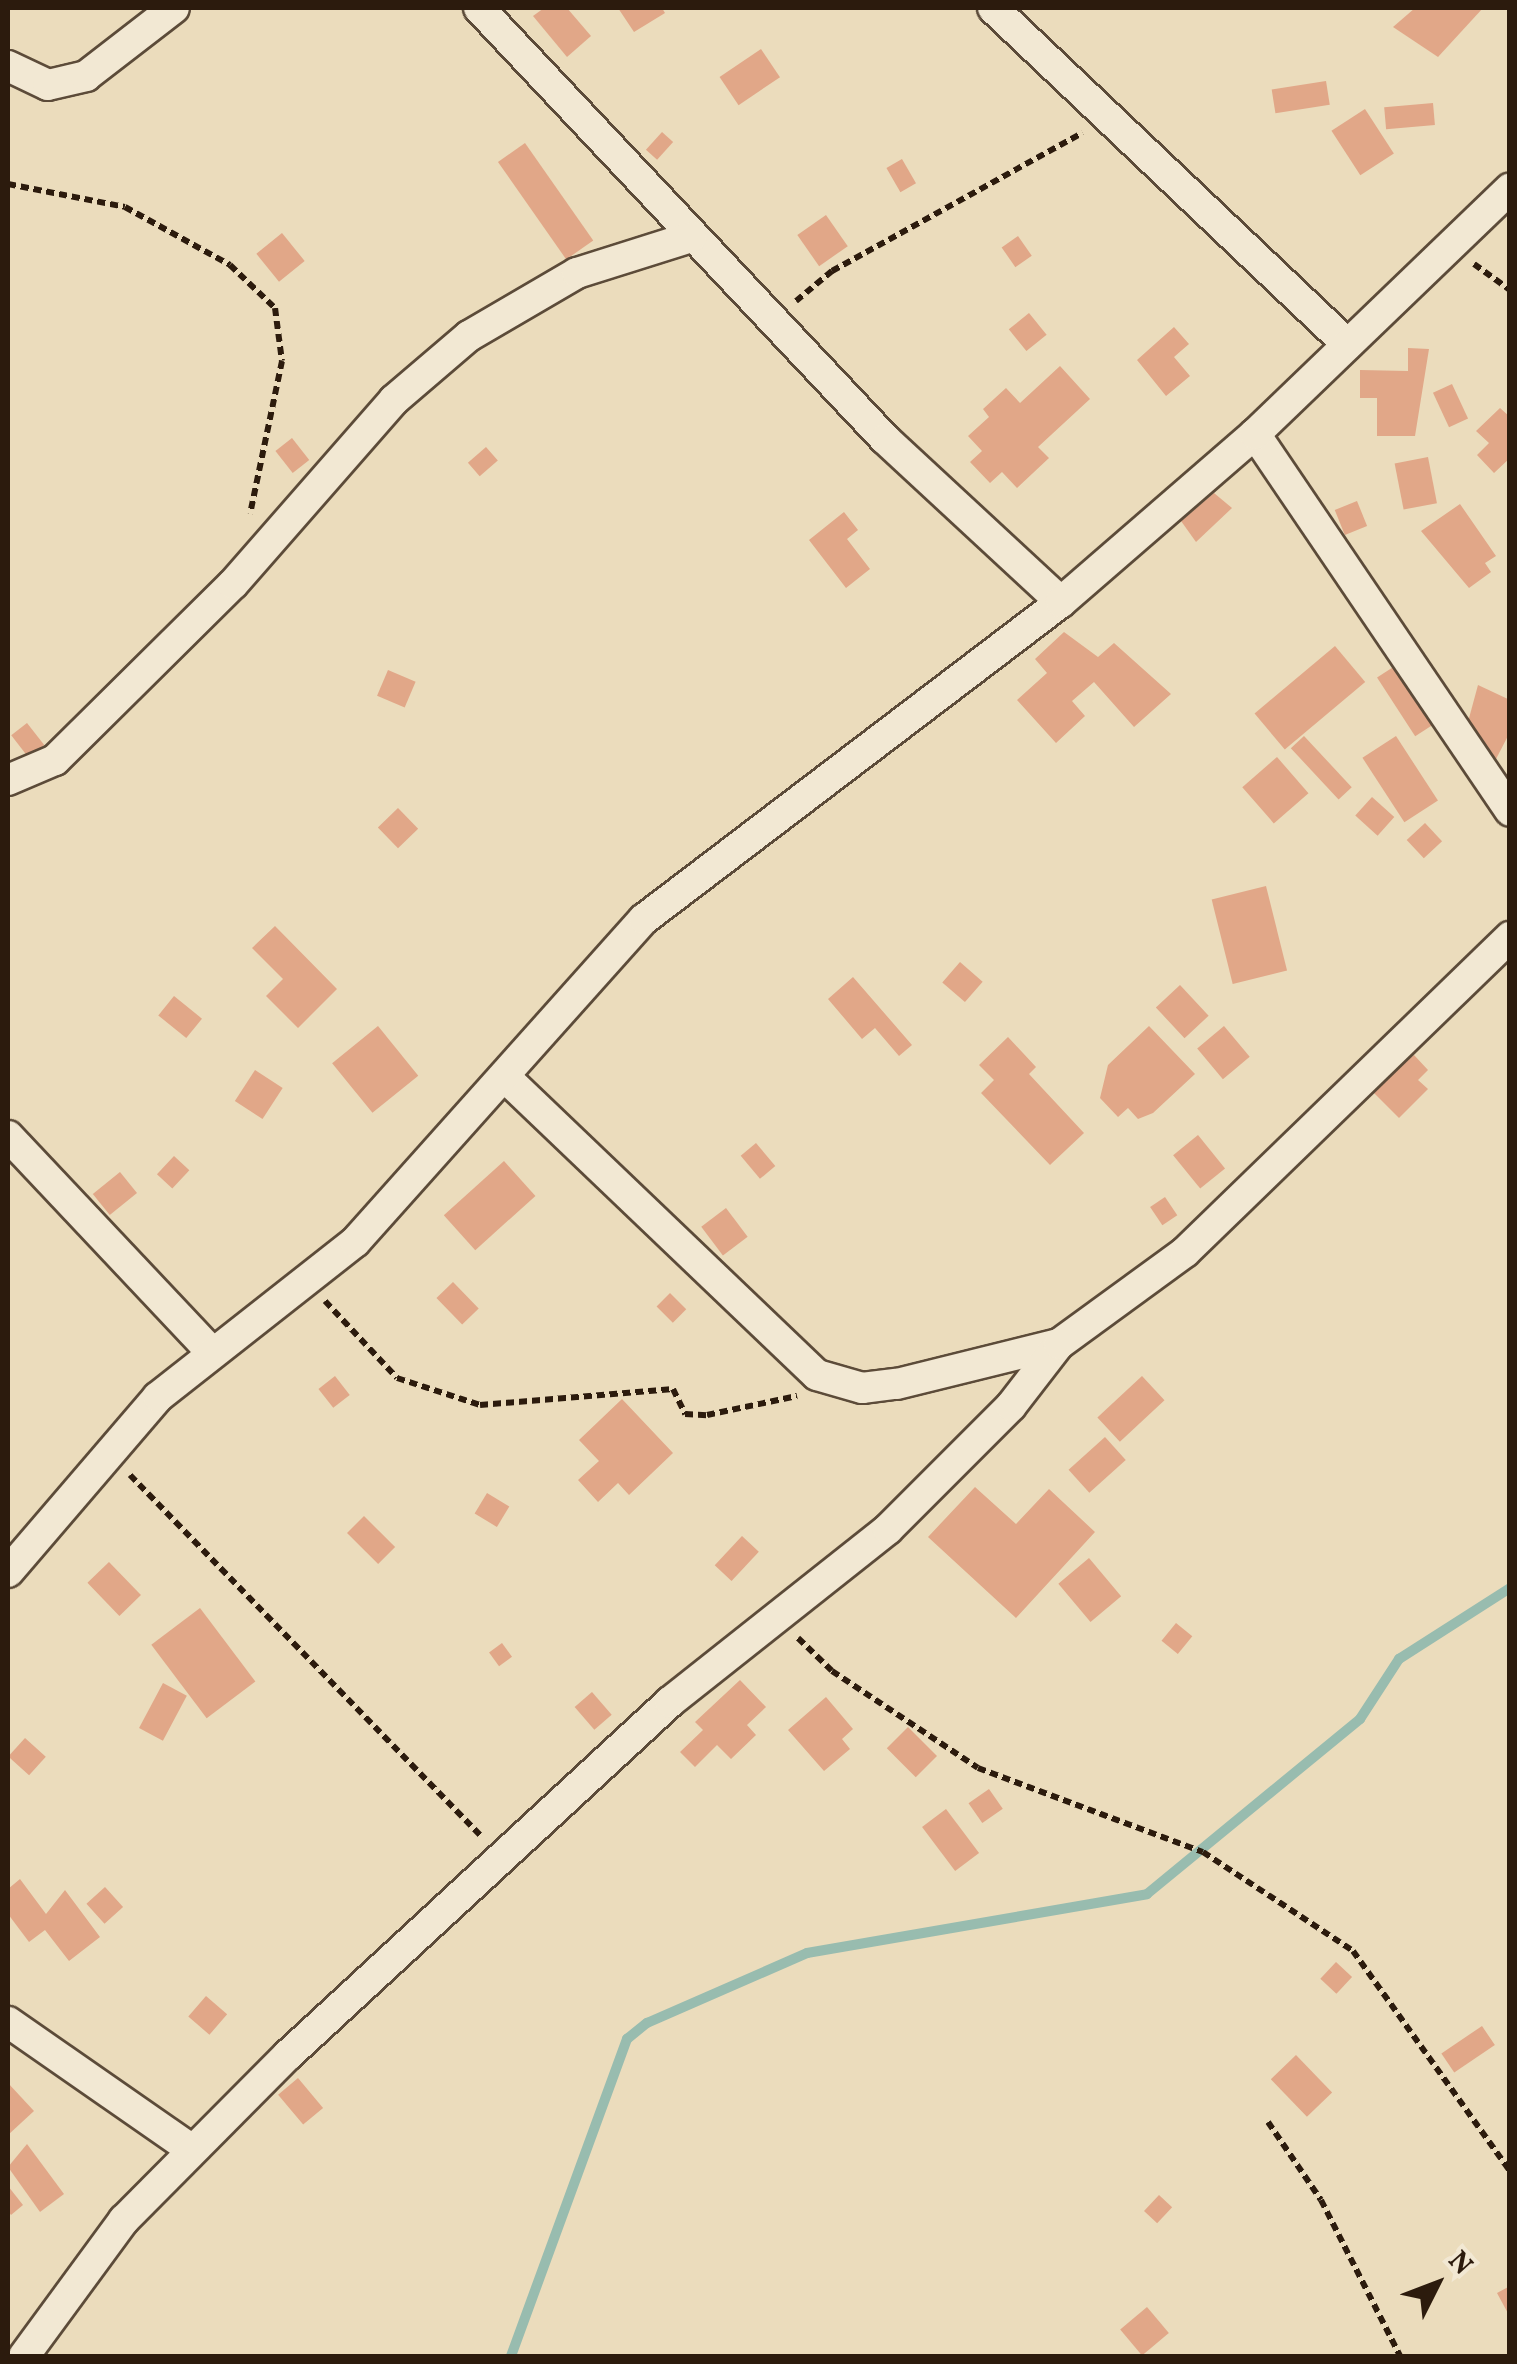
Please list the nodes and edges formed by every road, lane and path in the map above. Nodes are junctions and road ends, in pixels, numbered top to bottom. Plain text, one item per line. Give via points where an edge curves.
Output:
1 (174, 8) edge
2 (479, 8) edge
3 (993, 8) edge
4 (8, 66) edge
5 (1104, 121) junction
6 (8, 184) edge
7 (1510, 189) edge
8 (690, 238) junction
9 (1452, 250) junction
10 (1510, 290) edge
11 (772, 321) junction
12 (1348, 345) junction
13 (1255, 434) junction
14 (247, 527) dead end
15 (1061, 602) junction
16 (8, 780) edge
17 (1510, 811) edge
18 (1510, 937) edge
19 (505, 1076) junction
20 (8, 1136) edge
21 (310, 1273) junction
22 (1059, 1344) junction
23 (209, 1349) junction
24 (810, 1395) dead end
25 (106, 1455) junction
26 (12, 1557) edge
27 (778, 1610) junction
28 (502, 1858) junction
29 (8, 2022) edge
30 (1268, 2122) dead end
31 (192, 2150) junction
32 (1510, 2172) edge
33 (24, 2356) edge
34 (1400, 2356) edge

1 - 4 street via 86,76 48,85
2 - 8 street
3 - 5 street
5 - 11 path via 832,272
5 - 12 street
6 - 14 path via 125,207 230,265 275,308 282,361
7 - 9 street
8 - 11 street
8 - 16 street via 576,272 469,336 394,400 233,584 55,760
9 - 10 path
9 - 12 street
11 - 15 street
12 - 13 street
13 - 15 street
13 - 17 street
15 - 19 street via 644,919
18 - 22 street via 1185,1252
19 - 21 street via 355,1242
19 - 22 street via 816,1375 862,1388 897,1384
20 - 23 street
21 - 23 street
21 - 24 path via 373,1360 428,1393 480,1406 673,1389 685,1414 707,1415
22 - 27 street via 1011,1406 888,1529
23 - 25 street
25 - 26 street
25 - 28 path via 162,1501
27 - 28 street
27 - 32 path via 832,1671 978,1768 1203,1852 1353,1951
28 - 31 street
29 - 31 street
30 - 34 path via 1322,2200
31 - 33 street via 124,2220

